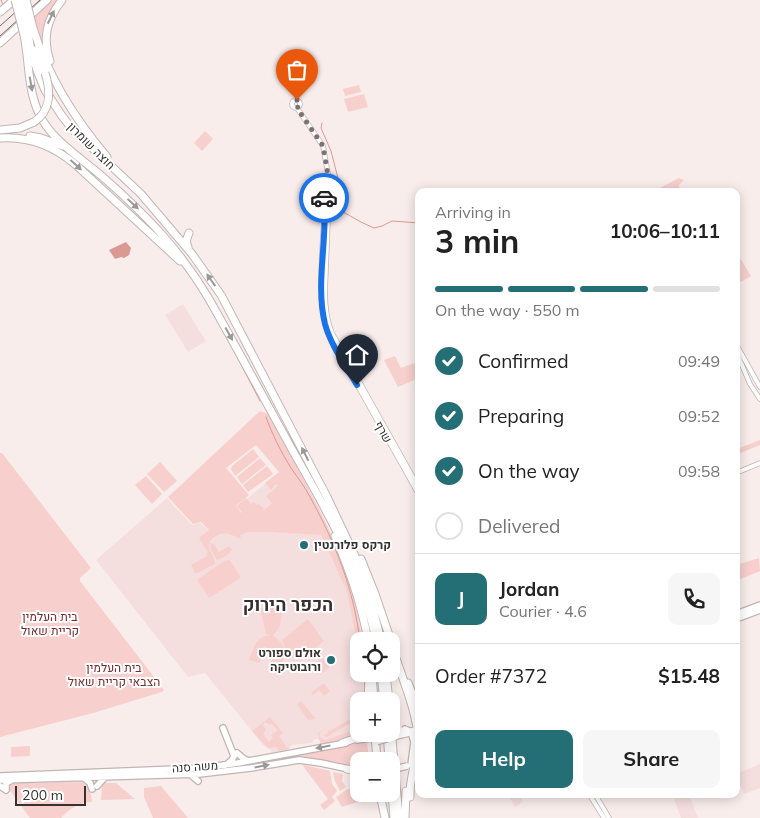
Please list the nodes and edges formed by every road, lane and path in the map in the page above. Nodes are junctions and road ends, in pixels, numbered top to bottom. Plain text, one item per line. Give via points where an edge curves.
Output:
1 (14, 0) edge
2 (21, 0) edge
3 (26, 0) edge
4 (47, 0) edge
5 (62, 0) edge
6 (0, 12) edge
7 (28, 32) junction
8 (0, 43) edge
9 (63, 96) junction
10 (297, 108) dead end
11 (0, 130) edge
12 (0, 138) edge
13 (73, 151) junction
14 (328, 175) junction
15 (324, 184) junction
16 (330, 185) junction
17 (141, 194) junction
18 (323, 195) junction
19 (329, 195) junction
20 (174, 232) junction
21 (192, 254) junction
22 (209, 299) junction
23 (740, 351) edge
24 (740, 360) edge
25 (760, 388) edge
26 (760, 399) edge
27 (276, 420) junction
28 (760, 463) edge
29 (740, 471) edge
30 (415, 481) edge
31 (415, 488) edge
32 (327, 497) junction
33 (760, 605) edge
34 (760, 610) edge
35 (740, 612) edge
36 (740, 618) edge
37 (366, 632) edge
38 (374, 632) edge
39 (379, 632) edge
40 (388, 632) edge
41 (400, 662) edge
42 (400, 679) edge
43 (415, 700) edge
44 (222, 728) dead end
45 (412, 729) edge
46 (350, 740) edge
47 (392, 742) edge
48 (415, 742) edge
49 (342, 743) joint
50 (237, 753) dead end
51 (251, 761) junction
52 (226, 765) junction
53 (414, 765) edge
54 (347, 768) joint
55 (400, 768) edge
56 (350, 769) edge
57 (190, 774) junction
58 (0, 776) edge
59 (82, 777) junction
60 (105, 777) junction
61 (0, 780) edge
62 (12, 780) junction
63 (198, 781) dead end
64 (0, 786) edge
65 (592, 798) edge
66 (596, 798) edge
67 (382, 802) edge
68 (393, 802) edge
69 (385, 818) edge
70 (394, 818) edge
71 (399, 818) edge
72 (406, 818) edge
73 (604, 818) edge
74 (609, 818) edge

1 - 6 highway
1 - 7 highway, bridge
2 - 7 highway, חוצה שומרון, bridge
3 - 7 highway, bridge
4 - 8 highway
9 -> 5 highway via 46,44 48,24
7 - 9 highway
7 - 11 highway, bridge via 48,82 49,99 42,115 34,122 20,128
7 -> 13 highway via 30,81 38,111 54,134
7 - 17 highway, חוצה שומרון via 31,52 45,90 62,116 72,130
9 - 17 highway via 84,131
10 - 14 street via 321,141
12 - 13 highway via 41,138
12 -> 22 highway via 34,141 66,156 182,264
13 -> 22 highway via 152,222
14 - 15 street
14 - 16 street
15 - 16 street
15 - 18 street via 320,190
16 - 19 street
17 - 20 highway, חוצה שומרון
18 - 19 street
18 - 31 street, שרף via 322,298 326,326
19 - 30 street, שרף via 325,298 330,328
20 - 21 highway
20 - 21 highway via 183,237 189,233 186,241
32 -> 21 highway via 221,294
22 -> 27 highway
23 - 25 street
24 - 26 street
27 - 37 highway via 349,569
27 - 38 highway via 353,563
28 - 29 street
32 - 39 highway via 369,592
32 - 40 highway via 359,556
33 - 35 main road
34 - 36 main road
41 - 43 highway
42 - 45 highway
44 - 52 main road via 234,756
45 - 48 highway
46 - 49 highway
47 - 71 highway
49 -> 51 main road, משה סנה
50 - 51 main road via 244,760
51 - 52 main road, משה סנה
52 - 58 main road, משה סנה
53 - 55 main road, bridge
53 - 72 highway
53 - 72 highway via 406,790
54 - 56 highway
57 -> 54 main road, משה סנה via 299,760
57 - 60 main road, משה סנה
57 - 63 main road
59 - 60 main road, משה סנה
59 - 60 main road via 95,788
59 - 62 main road, משה סנה
61 - 62 main road, משה סנה
62 - 64 main road via 6,783 6,790
65 - 73 street
66 - 74 street
67 - 69 highway
68 - 70 highway

